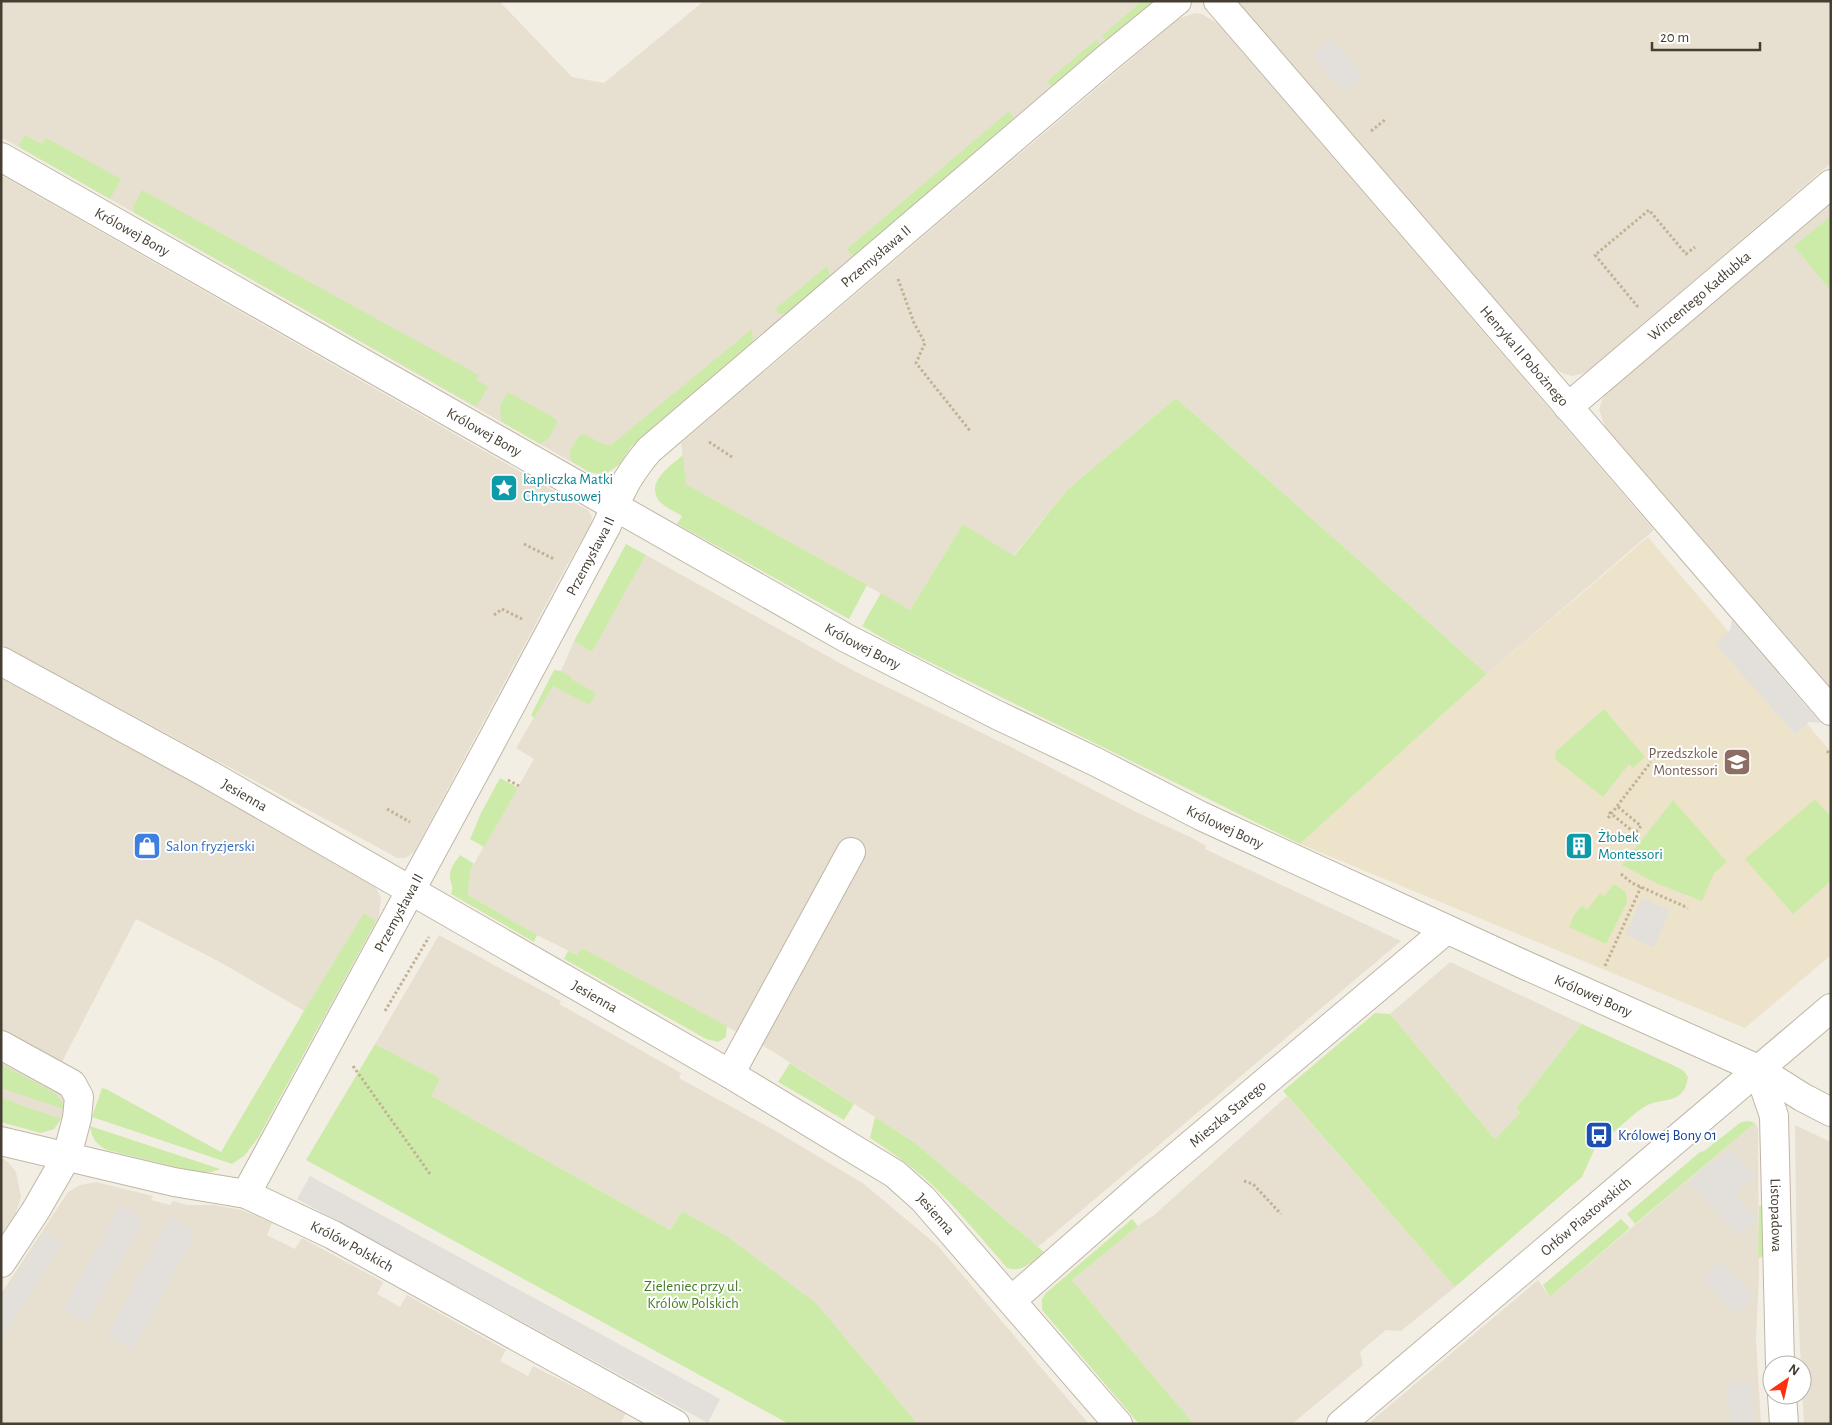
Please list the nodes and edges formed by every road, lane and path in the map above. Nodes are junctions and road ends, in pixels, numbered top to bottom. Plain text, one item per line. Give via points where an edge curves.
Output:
1 (1177, 1) edge
2 (1218, 1) edge
3 (1386, 119) dead end
4 (1373, 130) dead end
5 (1, 157) edge
6 (1831, 184) edge
7 (1695, 247) dead end
8 (896, 273) dead end
9 (1632, 298) dead end
10 (1568, 407) junction
11 (971, 432) dead end
12 (704, 438) dead end
13 (732, 457) dead end
14 (616, 507) junction
15 (524, 544) dead end
16 (550, 557) dead end
17 (494, 615) dead end
18 (523, 620) dead end
19 (1, 661) edge
20 (1831, 711) edge
21 (1827, 750) dead end
22 (1831, 755) edge
23 (1651, 762) dead end
24 (1617, 806) junction
25 (387, 809) dead end
26 (1609, 812) dead end
27 (1608, 818) dead end
28 (411, 822) dead end
29 (851, 852) dead end
30 (1621, 874) dead end
31 (1641, 887) junction
32 (411, 890) junction
33 (1688, 908) dead end
34 (1446, 930) junction
35 (1604, 969) dead end
36 (1831, 1008) edge
37 (1, 1045) edge
38 (353, 1066) dead end
39 (1758, 1069) junction
40 (730, 1074) junction
41 (1831, 1112) edge
42 (1, 1140) edge
43 (67, 1156) junction
44 (430, 1174) dead end
45 (1244, 1181) dead end
46 (246, 1194) junction
47 (1281, 1214) dead end
48 (1, 1263) edge
49 (1012, 1300) junction
50 (1780, 1355) edge
51 (1783, 1405) edge
52 (675, 1424) edge
53 (1118, 1424) edge
54 (1341, 1424) edge
55 (1784, 1424) edge

1 - 14 street, Przemysława II via 650,450 634,469
2 - 10 street, Henryka II Pobożnego
3 - 4 path
5 - 14 street, Królowej Bony
6 - 10 street, Wincentego Kadłubka
7 - 9 path via 1686,254 1649,210 1595,256
8 - 11 path via 924,343 916,363
10 - 20 street, Henryka II Pobożnego
12 - 13 path
14 - 32 street, Przemysława II
14 - 34 street, Królowej Bony via 846,638 987,710 1201,816
15 - 16 path
17 - 18 path via 502,609
19 - 32 street, Jesienna
21 - 22 path
23 - 24 path
24 - 26 path via 1641,826 1635,833
24 - 27 path
25 - 28 path
29 - 40 street
30 - 31 path
31 - 33 path
31 - 35 path
32 - 40 street, Jesienna
32 - 46 street, Przemysława II
34 - 39 street, Królowej Bony
34 - 49 street, Mieszka Starego via 1144,1184
36 - 39 street, Orłów Piastowskich
37 - 43 street via 72,1084 79,1097
38 - 44 path
39 - 41 street, Królowej Bony via 1802,1098
39 - 50 street, Listopadowa via 1774,1116
39 - 54 street, Orłów Piastowskich
40 - 49 street, Jesienna via 895,1174 923,1199
42 - 43 street, Królów Polskich
43 - 46 street, Królów Polskich via 174,1182
43 - 48 street
45 - 47 path via 1253,1184
46 - 52 street, Królów Polskich via 333,1235
49 - 53 street, Jesienna
51 - 55 street

